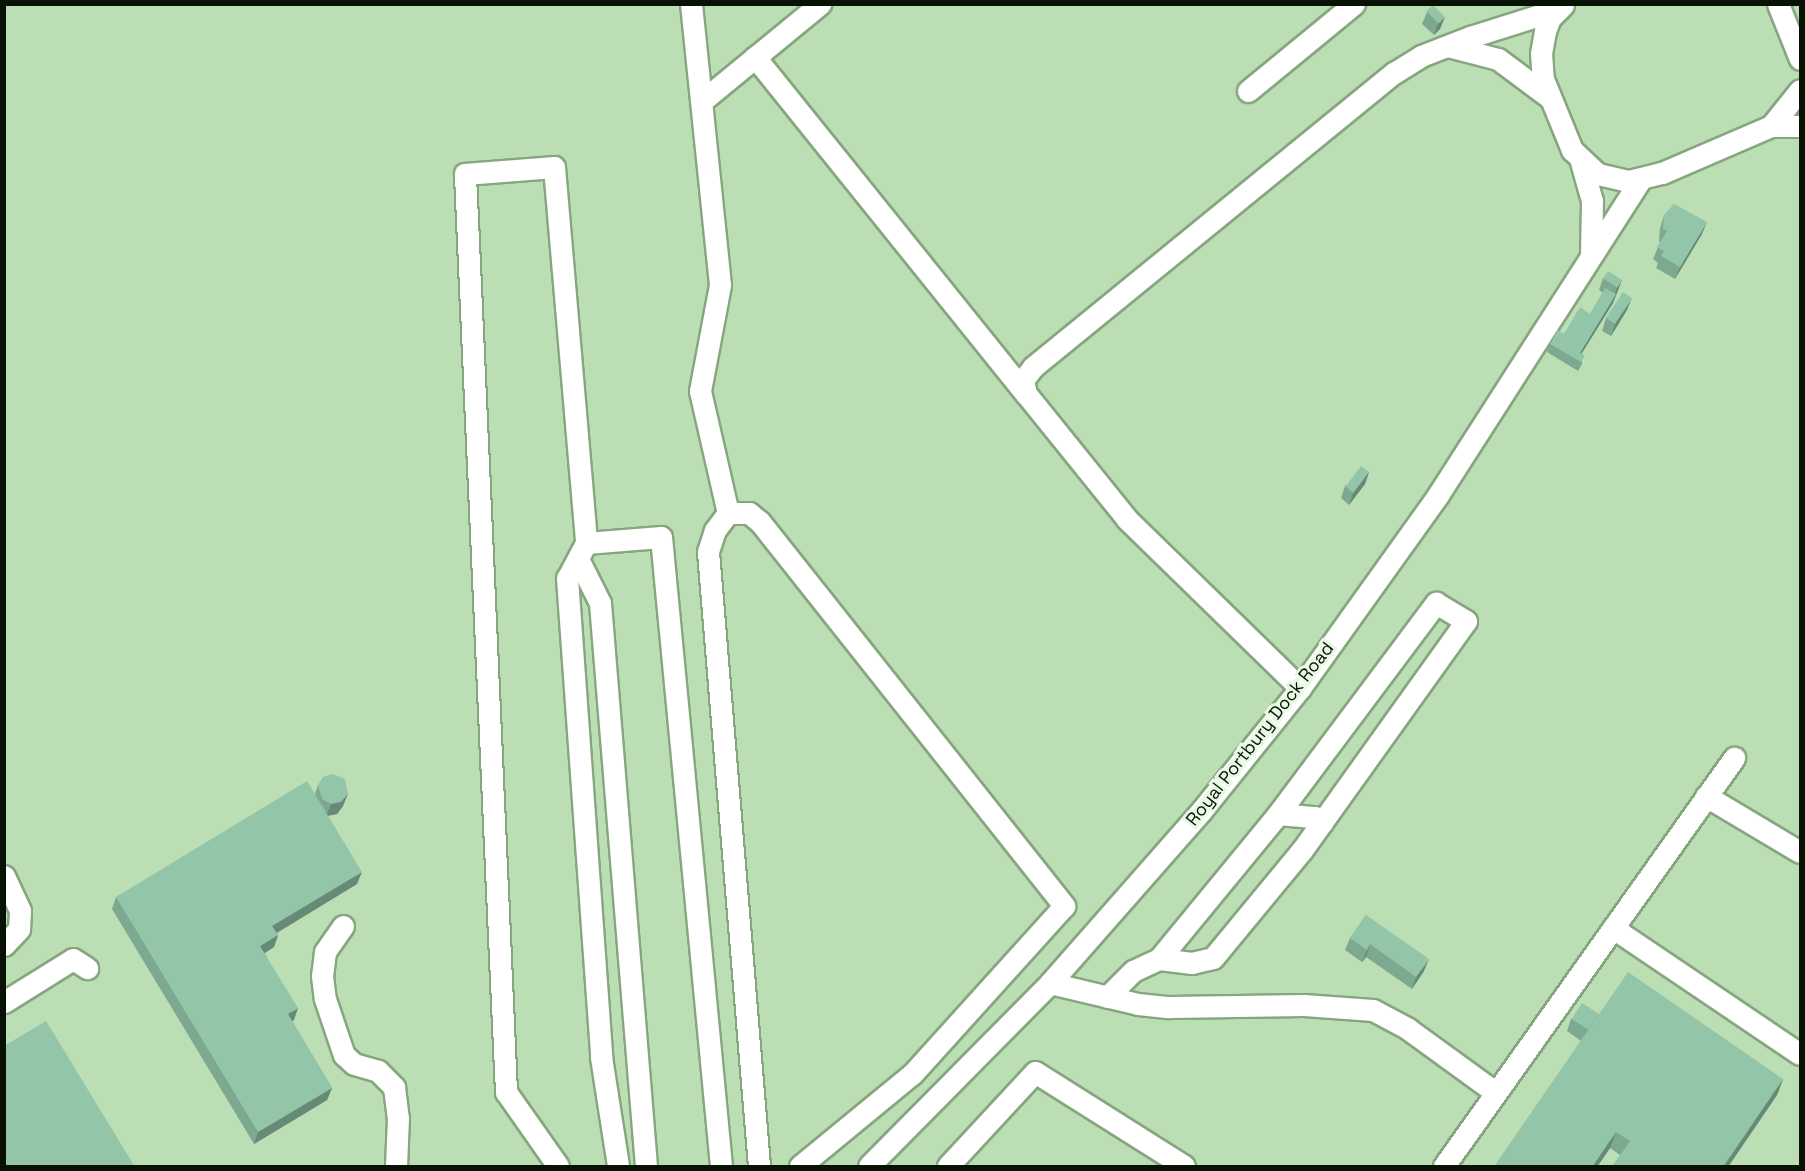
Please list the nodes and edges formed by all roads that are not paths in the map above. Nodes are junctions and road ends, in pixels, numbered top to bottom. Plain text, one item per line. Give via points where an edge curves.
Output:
1 (691, 4) edge
2 (820, 4) edge
3 (1354, 4) edge
4 (1778, 4) edge
5 (1562, 7) edge
6 (1448, 46) junction
7 (755, 57) junction
8 (1800, 59) edge
9 (1800, 90) edge
10 (1248, 91) dead end
11 (1549, 98) junction
12 (702, 100) junction
13 (1771, 126) junction
14 (1800, 126) edge
15 (1581, 162) junction
16 (1640, 180) junction
17 (1591, 252) junction
18 (1026, 394) junction
19 (728, 513) junction
20 (582, 551) junction
21 (1300, 688) junction
22 (1734, 758) dead end
23 (1707, 796) junction
24 (1278, 814) junction
25 (1322, 822) junction
26 (1800, 852) edge
27 (4, 876) edge
28 (344, 926) dead end
29 (1613, 928) junction
30 (4, 945) edge
31 (1159, 959) junction
32 (87, 968) dead end
33 (1050, 982) junction
34 (1107, 997) junction
35 (4, 1002) edge
36 (1800, 1054) edge
37 (1496, 1092) junction
38 (397, 1163) edge
39 (558, 1167) edge
40 (618, 1167) edge
41 (646, 1167) edge
42 (721, 1167) edge
43 (759, 1167) edge
44 (800, 1167) edge
45 (869, 1167) edge
46 (948, 1167) edge
47 (1184, 1167) edge
48 (1444, 1167) edge

1 - 12 street
2 - 7 street
3 - 10 street
4 - 8 street
5 - 6 street
5 - 11 street via 1547,25 1541,53
6 - 11 street via 1498,59
6 - 18 street via 1394,73 1041,361 1023,380
7 - 12 street
7 - 18 street
9 - 13 street
11 - 15 street via 1566,140
12 - 19 street via 720,285 700,391
13 - 14 street
13 - 16 street
15 - 16 street via 1607,177
15 - 17 street via 1592,201
16 - 17 street, Royal Portbury Dock Road
17 - 21 street, Royal Portbury Dock Road via 1438,495
18 - 21 street via 1127,519
19 - 43 street via 715,530 708,552
19 - 44 street via 749,513 760,522 1064,906 912,1074
20 - 39 street via 554,167 465,174 506,1092
20 - 40 street via 567,578 601,1057
20 - 41 street via 600,603
20 - 42 street via 661,537
21 - 33 street, Royal Portbury Dock Road via 1202,810
22 - 23 street
23 - 26 street
23 - 29 street
24 - 25 street
24 - 25 street via 1436,603 1466,621
24 - 31 street
25 - 31 street via 1213,958 1192,963
27 - 30 street via 20,911 19,929
28 - 38 street via 325,952 325,999 344,1055 354,1064 378,1071 393,1087 398,1099
29 - 36 street
29 - 37 street
31 - 34 street via 1133,971
32 - 35 street via 73,959
33 - 34 street
33 - 45 street, Royal Portbury Dock Road
34 - 37 street via 1169,1007 1316,1006 1373,1010 1408,1029
37 - 48 street
46 - 47 street via 1035,1072

